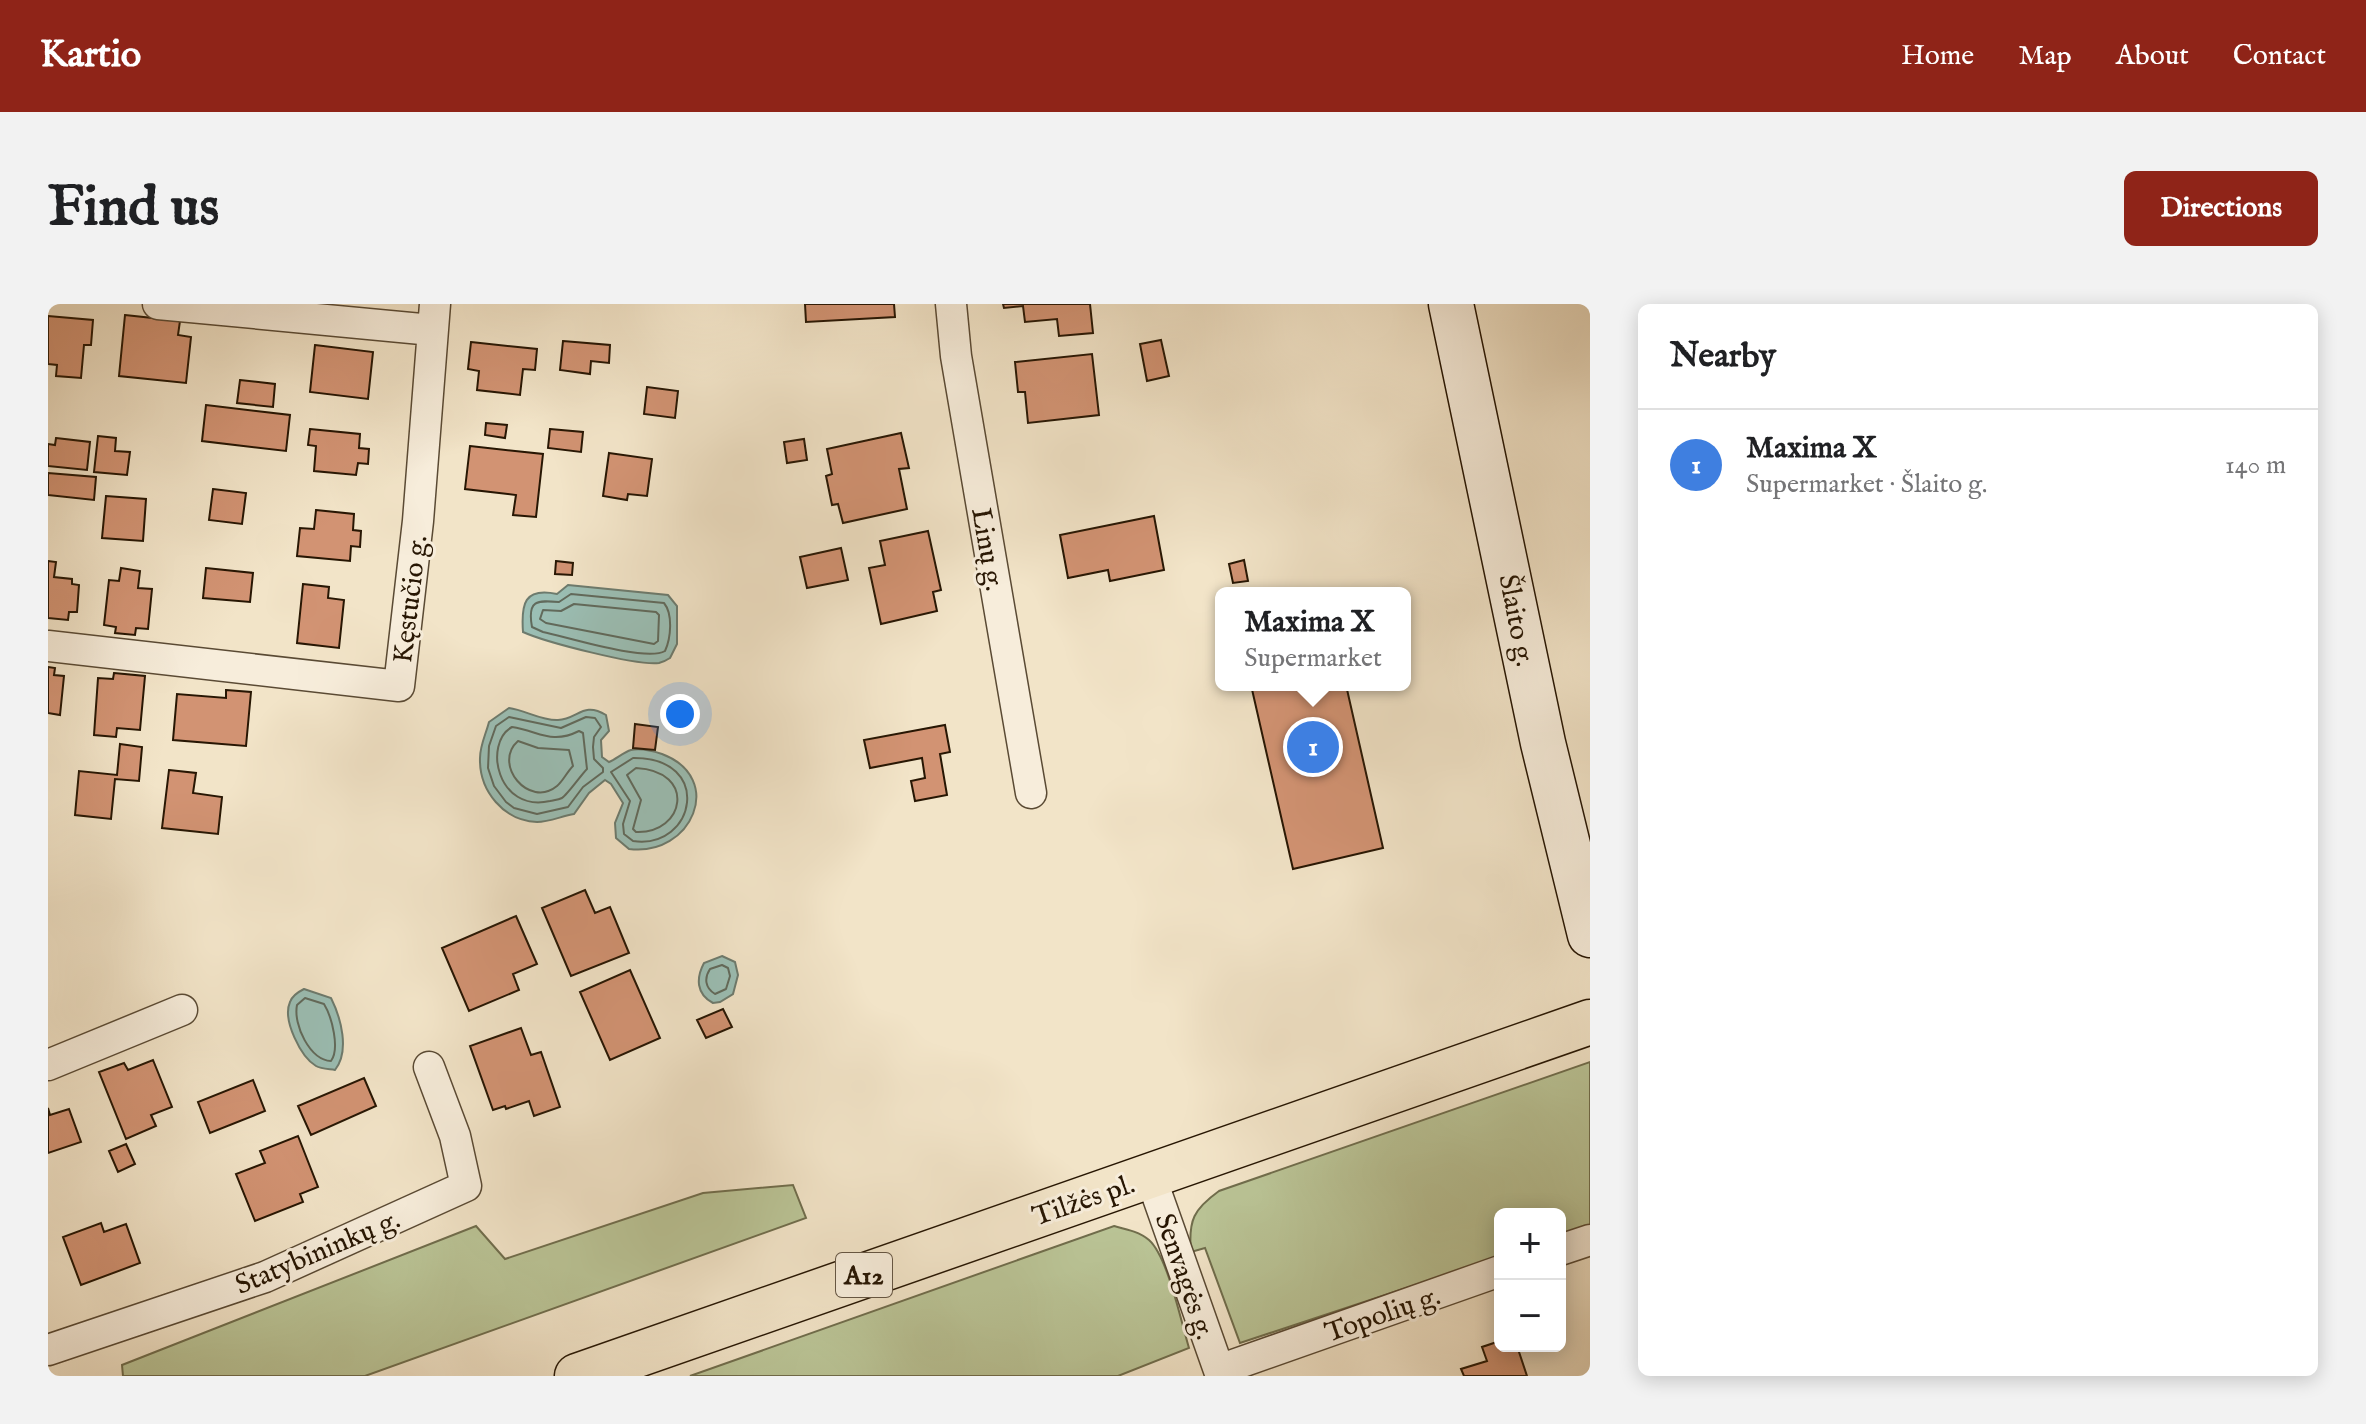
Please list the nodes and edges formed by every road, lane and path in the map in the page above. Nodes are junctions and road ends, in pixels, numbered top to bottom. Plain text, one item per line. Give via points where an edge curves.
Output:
1 (158, 304) edge
2 (951, 304) edge
3 (1451, 304) edge
4 (434, 317) edge
5 (48, 646) edge
6 (1031, 793) dead end
7 (1590, 935) edge
8 (182, 1010) dead end
9 (1590, 1022) edge
10 (48, 1065) edge
11 (429, 1067) dead end
12 (1150, 1175) junction
13 (1590, 1240) edge
14 (1566, 1248) edge
15 (1494, 1273) edge
16 (48, 1350) edge
17 (1220, 1373) edge
18 (577, 1376) edge

1 - 4 street
2 - 6 street, Linų g.
3 - 7 main road, Šlaito g. via 1543,743
4 - 5 street, Kęstučio g. via 399,686
8 - 10 street
9 - 12 highway, Tilžės pl. / A12
11 - 16 street, Statybininkų g. via 455,1136 466,1186 265,1277
12 - 17 street, Senvagės g.
12 - 18 highway, Tilžės pl. / A12
13 - 14 street
15 - 17 street, Topolių g.

